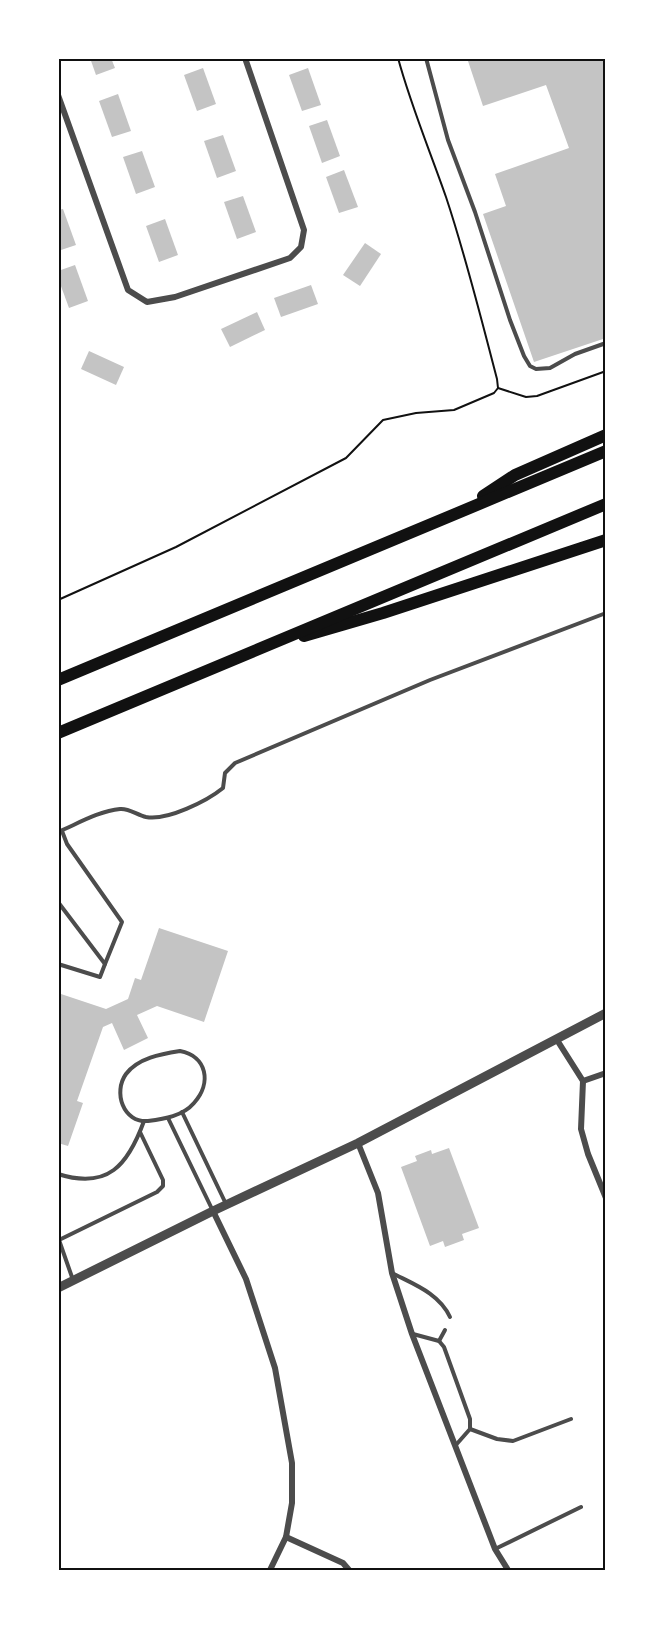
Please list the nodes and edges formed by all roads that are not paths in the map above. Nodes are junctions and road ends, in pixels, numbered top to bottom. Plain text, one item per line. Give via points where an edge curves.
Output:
1 (245, 58) edge
2 (426, 58) edge
3 (58, 95) edge
4 (606, 343) edge
5 (606, 435) edge
6 (606, 451) edge
7 (606, 504) edge
8 (454, 514) junction
9 (606, 540) edge
10 (606, 613) edge
11 (257, 649) junction
12 (58, 680) edge
13 (58, 733) edge
14 (60, 831) edge
15 (58, 902) edge
16 (58, 964) edge
17 (105, 964) junction
18 (606, 1013) edge
19 (557, 1040) junction
20 (606, 1073) edge
21 (583, 1081) junction
22 (182, 1112) junction
23 (168, 1118) junction
24 (144, 1121) junction
25 (140, 1132) junction
26 (358, 1143) junction
27 (58, 1173) edge
28 (606, 1198) edge
29 (226, 1205) junction
30 (213, 1211) junction
31 (59, 1239) edge
32 (392, 1273) junction
33 (73, 1280) junction
34 (58, 1288) edge
35 (450, 1317) dead end
36 (445, 1330) dead end
37 (412, 1334) junction
38 (439, 1341) junction
39 (571, 1419) dead end
40 (470, 1429) junction
41 (455, 1446) junction
42 (581, 1507) dead end
43 (286, 1537) junction
44 (495, 1549) junction
45 (270, 1570) edge
46 (349, 1570) edge
47 (508, 1570) edge

1 - 3 street via 304,230 301,247 290,258 175,297 147,302 128,290
2 - 4 lane via 448,140 510,320 530,366 550,368
5 - 8 highway via 515,475
6 - 8 highway
7 - 11 highway
8 - 12 highway
9 - 11 highway via 383,613
10 - 14 lane via 235,763 225,773 223,788 170,815 148,818 123,808
11 - 13 highway
14 - 17 lane via 122,922
15 - 17 lane
16 - 17 lane via 100,977
18 - 19 street
19 - 21 street
19 - 26 street
20 - 21 street
21 - 28 street via 581,1129
22 - 23 lane
22 - 24 lane via 194,1104 205,1082 201,1063 188,1052 159,1054 135,1066 120,1084 121,1102 126,1110
22 - 29 lane
23 - 24 lane
23 - 30 lane
24 - 25 lane
25 - 27 lane via 126,1159 113,1171 87,1179
25 - 31 lane via 164,1186
26 - 29 street
26 - 32 street via 378,1193
29 - 30 street
30 - 33 street
30 - 43 street via 246,1279 275,1368 292,1463 292,1503
31 - 33 lane
32 - 35 lane via 426,1290
32 - 37 street
33 - 34 street
36 - 38 lane
37 - 38 lane
37 - 41 street
38 - 40 lane via 470,1419
39 - 40 lane via 513,1441
40 - 41 lane
41 - 44 street
42 - 44 lane
43 - 45 street
43 - 46 street via 343,1563
44 - 47 street

